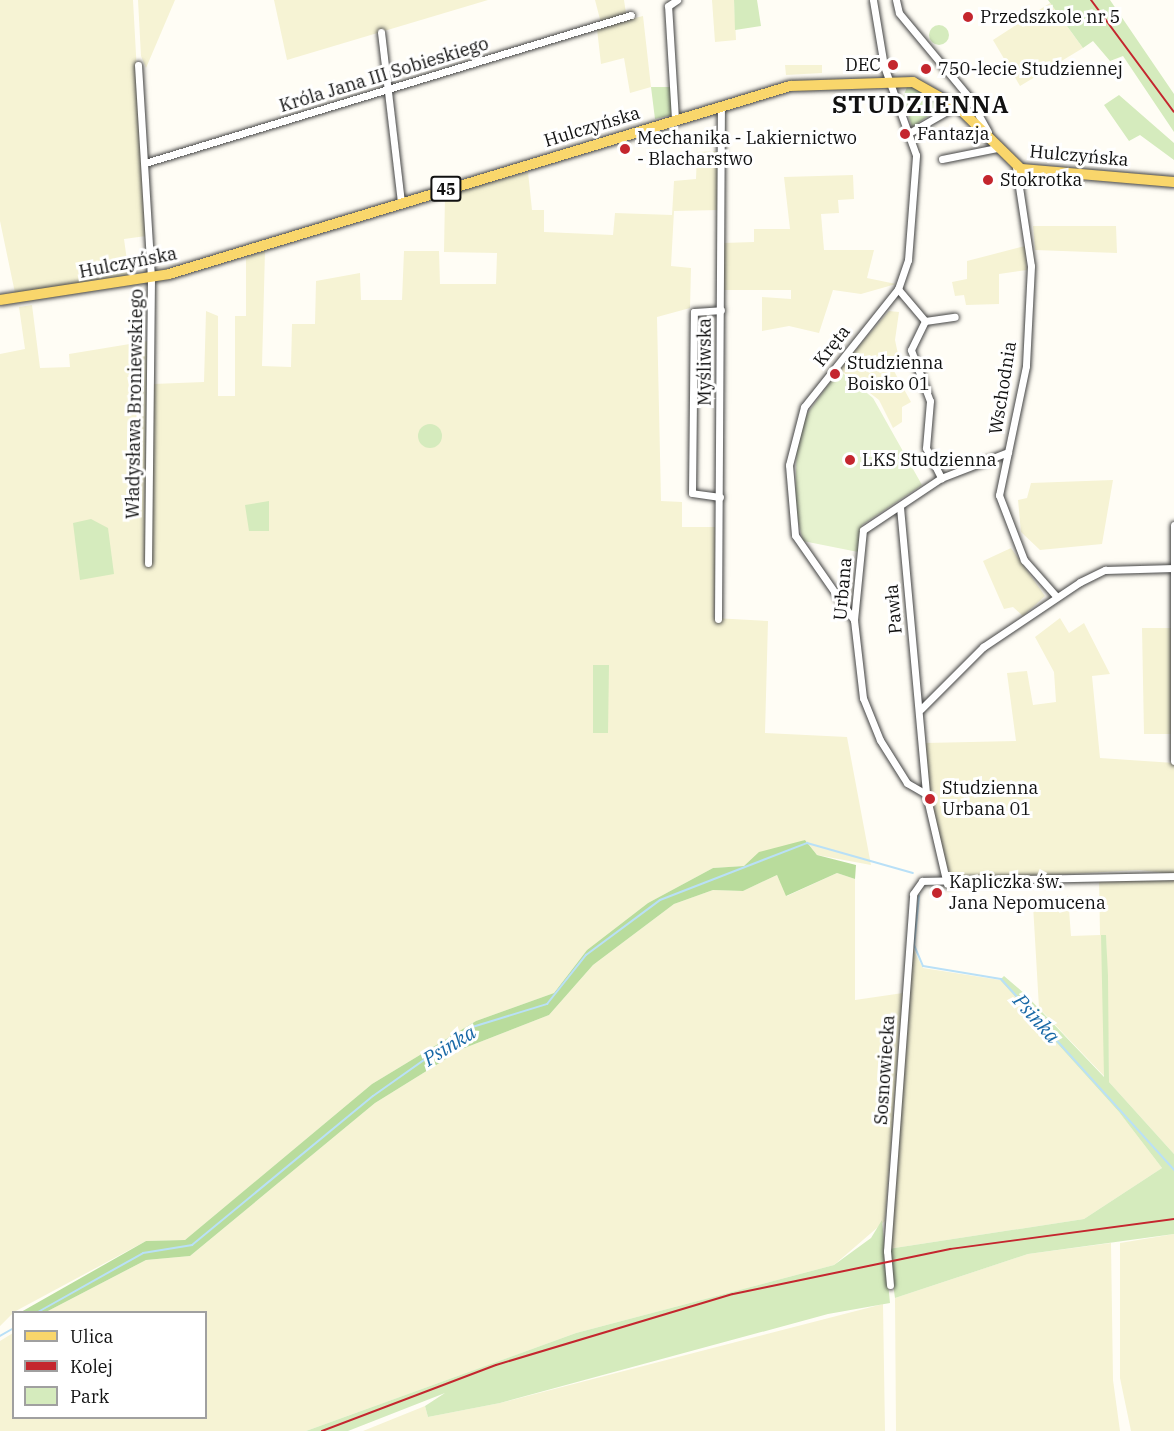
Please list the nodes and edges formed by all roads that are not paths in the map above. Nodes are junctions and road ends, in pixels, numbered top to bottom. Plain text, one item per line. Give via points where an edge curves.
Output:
1 (677, 0) edge
2 (873, 0) edge
3 (896, 0) edge
4 (631, 15) dead end
5 (381, 32) dead end
6 (138, 65) dead end
7 (892, 82) junction
8 (388, 89) junction
9 (721, 105) junction
10 (956, 106) junction
11 (675, 119) junction
12 (909, 133) junction
13 (996, 146) junction
14 (942, 159) dead end
15 (145, 163) junction
16 (1016, 167) junction
17 (1174, 182) edge
18 (401, 203) junction
19 (151, 278) junction
20 (898, 289) junction
21 (0, 300) edge
22 (720, 310) junction
23 (955, 317) dead end
24 (925, 321) junction
25 (1008, 453) junction
26 (941, 478) junction
27 (720, 497) junction
28 (900, 507) junction
29 (1174, 525) edge
30 (148, 563) dead end
31 (1174, 568) edge
32 (1056, 596) junction
33 (718, 618) dead end
34 (854, 620) junction
35 (921, 709) junction
36 (1174, 761) edge
37 (926, 794) junction
38 (1174, 876) edge
39 (947, 884) junction
40 (890, 1286) dead end

1 - 11 street via 668,6
2 - 7 street, Kręta
3 - 13 street via 901,16 968,96
4 - 8 street, Króla Jana III Sobieskiego
5 - 8 street
6 - 15 street, Władysława Broniewskiego
7 - 9 main road, Hulczyńska / 45 via 790,86
7 - 10 main road, Hulczyńska / 45 via 920,84
7 - 12 street, Kręta
8 - 15 street, Króla Jana III Sobieskiego
8 - 18 street
9 - 11 main road, Hulczyńska / 45
9 - 22 street, Myśliwska
10 - 12 street
10 - 13 main road, Hulczyńska / 45
11 - 18 main road, Hulczyńska / 45
12 - 20 street, Kręta via 916,155 908,260
13 - 14 street
13 - 16 main road, Hulczyńska / 45
15 - 19 street, Władysława Broniewskiego
16 - 17 main road, Hulczyńska
16 - 25 street, Wschodnia via 1032,266 1026,366
18 - 19 main road, Hulczyńska / 45
19 - 21 main road, Hulczyńska / 45
19 - 30 street, Władysława Broniewskiego
20 - 24 street
20 - 34 street, Kręta via 804,407 790,453 789,497 795,535
22 - 27 street, Myśliwska
22 - 27 street via 694,312 692,493
23 - 24 street
24 - 26 street via 911,350 930,401 926,448
25 - 26 street, Urbana
25 - 32 street, Wschodnia via 999,484 1004,519 1024,560
26 - 28 street, Urbana
27 - 33 street, Myśliwska
28 - 34 street, Urbana via 863,530
28 - 35 street, Pawła
29 - 31 street
31 - 32 street via 1105,570
31 - 36 street
32 - 35 street via 983,647
34 - 37 street, Urbana via 858,674 871,722 907,783
35 - 37 street, Pawła
37 - 39 street, Pawła
38 - 39 street
39 - 40 street, Sosnowiecka via 922,881 913,894 887,1264

